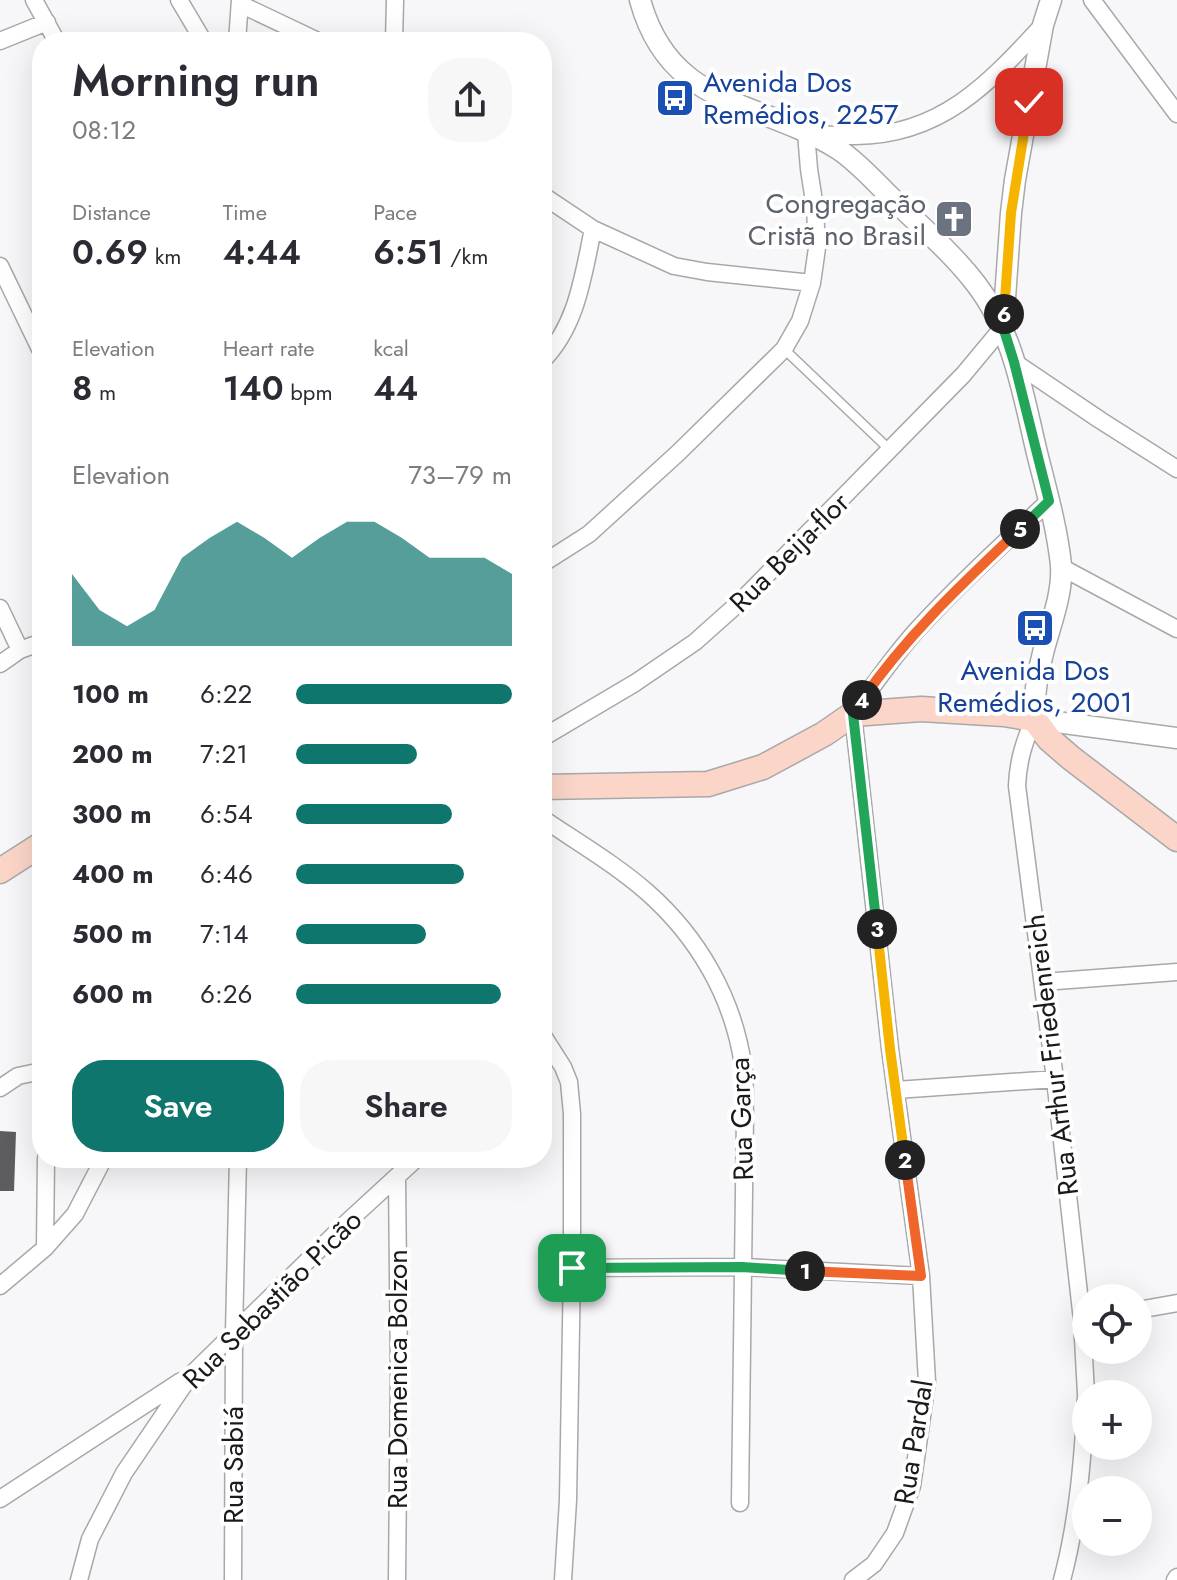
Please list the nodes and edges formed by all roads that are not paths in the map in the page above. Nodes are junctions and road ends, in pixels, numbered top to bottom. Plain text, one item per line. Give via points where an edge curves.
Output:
1 (34, 0) edge
2 (179, 0) edge
3 (395, 0) edge
4 (640, 0) edge
5 (1051, 0) edge
6 (1092, 0) edge
7 (240, 2) edge
8 (47, 22) junction
9 (1043, 25) junction
10 (52, 32) edge
11 (198, 32) edge
12 (238, 32) edge
13 (300, 32) edge
14 (394, 32) edge
15 (0, 41) edge
16 (1177, 114) edge
17 (806, 133) junction
18 (552, 202) edge
19 (593, 229) junction
20 (1009, 260) junction
21 (0, 266) edge
22 (967, 274) junction
23 (812, 283) junction
24 (1003, 327) junction
25 (32, 332) edge
26 (552, 349) edge
27 (784, 349) junction
28 (1014, 362) junction
29 (890, 450) junction
30 (1177, 469) edge
31 (1049, 501) junction
32 (552, 558) edge
33 (1061, 567) junction
34 (0, 608) edge
35 (1177, 629) edge
36 (32, 646) edge
37 (20, 650) junction
38 (0, 664) edge
39 (853, 714) junction
40 (1034, 719) junction
41 (552, 732) edge
42 (1177, 738) edge
43 (552, 787) edge
44 (552, 825) edge
45 (1177, 839) edge
46 (32, 850) edge
47 (0, 871) edge
48 (1177, 972) edge
49 (1043, 982) junction
50 (552, 1051) edge
51 (32, 1073) edge
52 (1055, 1079) junction
53 (0, 1088) edge
54 (896, 1090) junction
55 (46, 1168) edge
56 (99, 1168) edge
57 (238, 1168) edge
58 (406, 1168) edge
59 (397, 1177) junction
60 (45, 1248) junction
61 (742, 1267) junction
62 (572, 1268) junction
63 (921, 1276) junction
64 (1080, 1284) edge
65 (0, 1286) edge
66 (1177, 1303) edge
67 (1152, 1307) edge
68 (234, 1332) junction
69 (190, 1376) junction
70 (127, 1416) junction
71 (146, 1438) junction
72 (1082, 1460) edge
73 (0, 1499) edge
74 (740, 1503) dead end
75 (565, 1577) edge
76 (79, 1580) edge
77 (233, 1580) edge
78 (397, 1580) edge
79 (853, 1580) edge
80 (1062, 1580) edge

1 - 8 street
2 - 11 street
3 - 14 street
4 - 17 street via 646,22 680,72 737,105
5 - 9 street
6 - 16 street
7 - 12 street
7 - 13 street
8 - 10 street
8 - 15 street
9 - 17 street via 945,114 892,132
9 - 20 street via 1015,180
17 - 22 street via 857,163
17 - 23 street via 817,248
18 - 19 street
19 - 23 street via 674,266
19 - 26 street via 570,319
20 - 22 street via 990,272
20 - 24 street
21 - 25 street
22 - 24 street
23 - 27 street
24 - 28 street
24 - 29 street, Rua Beija-flor
27 - 29 lane
27 - 32 street via 589,534
28 - 30 street
28 - 31 street
29 - 41 street, Rua Beija-flor via 695,642
31 - 33 street
31 - 39 street via 916,631
33 - 35 street
33 - 40 street via 1034,694
34 - 37 street
36 - 37 street
37 - 38 street
39 - 40 main road via 921,709
39 - 43 main road via 763,767 708,784
39 - 54 street, Rua Pardal
40 - 42 street
40 - 45 main road via 1071,758
40 - 49 street, Rua Arthur Friedenreich via 1022,747 1017,786
44 - 61 street, Rua Garça via 645,890 673,917 719,983 744,1066
46 - 47 main road
48 - 49 street
49 - 52 street, Rua Arthur Friedenreich
50 - 62 street via 569,1082
51 - 53 street
52 - 54 street
52 - 64 street, Rua Arthur Friedenreich
54 - 63 street, Rua Pardal
55 - 60 street
56 - 60 street via 75,1214
57 - 68 street, Rua Sabiá
58 - 59 street, Rua Sebastião Picão
59 - 68 street, Rua Sebastião Picão
59 - 78 street, Rua Domenica Bolzon
60 - 65 street
61 - 62 street
61 - 63 street
61 - 74 street, Rua Garça
62 - 75 street
63 - 79 street, Rua Pardal via 927,1382 912,1486 887,1548
66 - 67 street
68 - 69 street, Rua Sebastião Picão
68 - 77 street, Rua Sabiá
69 - 70 street
69 - 71 street, Rua Sebastião Picão
70 - 71 street
70 - 73 street
71 - 76 street, Rua Sebastião Picão via 90,1539
72 - 80 street, Rua Arthur Friedenreich

